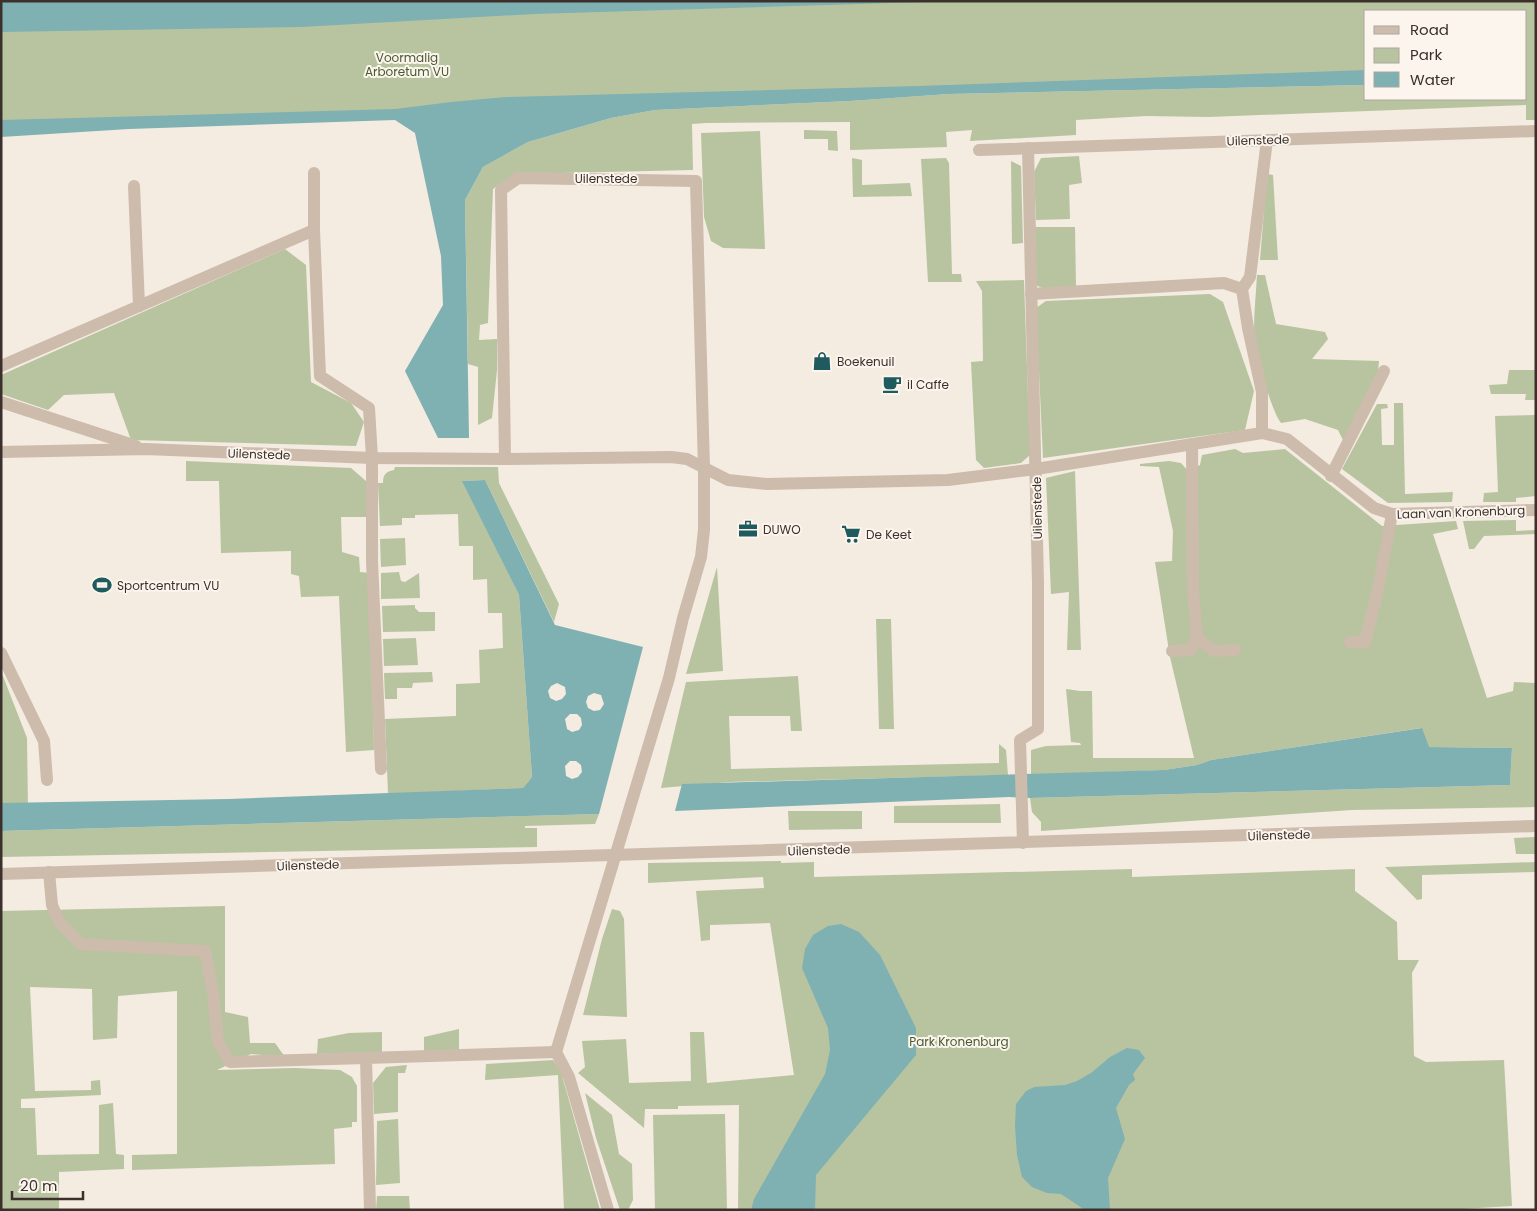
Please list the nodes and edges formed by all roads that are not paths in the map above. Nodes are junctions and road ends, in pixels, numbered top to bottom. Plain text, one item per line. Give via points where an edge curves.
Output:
1 (1536, 131) edge
2 (1267, 140) junction
3 (1028, 148) junction
4 (979, 150) dead end
5 (314, 173) dead end
6 (134, 186) dead end
7 (314, 230) junction
8 (1242, 289) junction
9 (1031, 294) junction
10 (139, 306) junction
11 (1, 366) edge
12 (1384, 371) dead end
13 (1, 402) edge
14 (1262, 433) junction
15 (1192, 444) junction
16 (146, 450) junction
17 (1, 452) edge
18 (372, 458) junction
19 (505, 459) junction
20 (704, 468) junction
21 (1036, 469) junction
22 (1331, 476) junction
23 (1536, 510) edge
24 (1392, 514) junction
25 (1197, 637) junction
26 (1350, 642) dead end
27 (1235, 650) dead end
28 (1172, 651) dead end
29 (1, 653) edge
30 (381, 769) dead end
31 (47, 780) dead end
32 (1536, 826) edge
33 (1023, 843) junction
34 (615, 856) junction
35 (49, 872) junction
36 (1, 874) edge
37 (556, 1052) junction
38 (366, 1058) junction
39 (370, 1210) edge
40 (608, 1210) edge

1 - 2 street, Uilenstede
2 - 3 street, Uilenstede
2 - 8 street via 1250,277
3 - 4 street, Uilenstede
3 - 9 street
5 - 7 street
6 - 10 street
7 - 10 street
7 - 18 street via 320,376 369,408
8 - 9 street via 1224,283
8 - 14 street via 1262,392
9 - 21 street
10 - 11 street
12 - 22 street
13 - 16 street, Uilenstede
14 - 15 street
14 - 22 street, Laan van Kronenburg via 1287,439
15 - 21 street
15 - 25 street via 1193,591
16 - 17 street, Uilenstede
16 - 18 street, Uilenstede
18 - 19 street, Uilenstede
18 - 30 street via 372,561
19 - 20 street, Uilenstede via 671,457 687,459
19 - 20 street, Uilenstede via 501,190 518,178 696,180
20 - 21 street, Uilenstede via 728,480 766,484 948,480
20 - 34 street, Uilenstede via 701,557 669,678
21 - 33 street, Uilenstede via 1038,729 1020,740
22 - 24 street, Laan van Kronenburg via 1374,508
23 - 24 street, Laan van Kronenburg
24 - 26 street via 1365,642
25 - 27 street via 1213,651
25 - 28 street via 1191,650
29 - 31 street via 44,741
32 - 33 street, Uilenstede
33 - 34 street, Uilenstede
34 - 35 street, Uilenstede
34 - 37 street, Uilenstede
35 - 36 street, Uilenstede
35 - 38 street via 52,905 59,922 82,944 205,951 218,1042 230,1062
37 - 38 street
37 - 40 street via 569,1078
38 - 39 street

